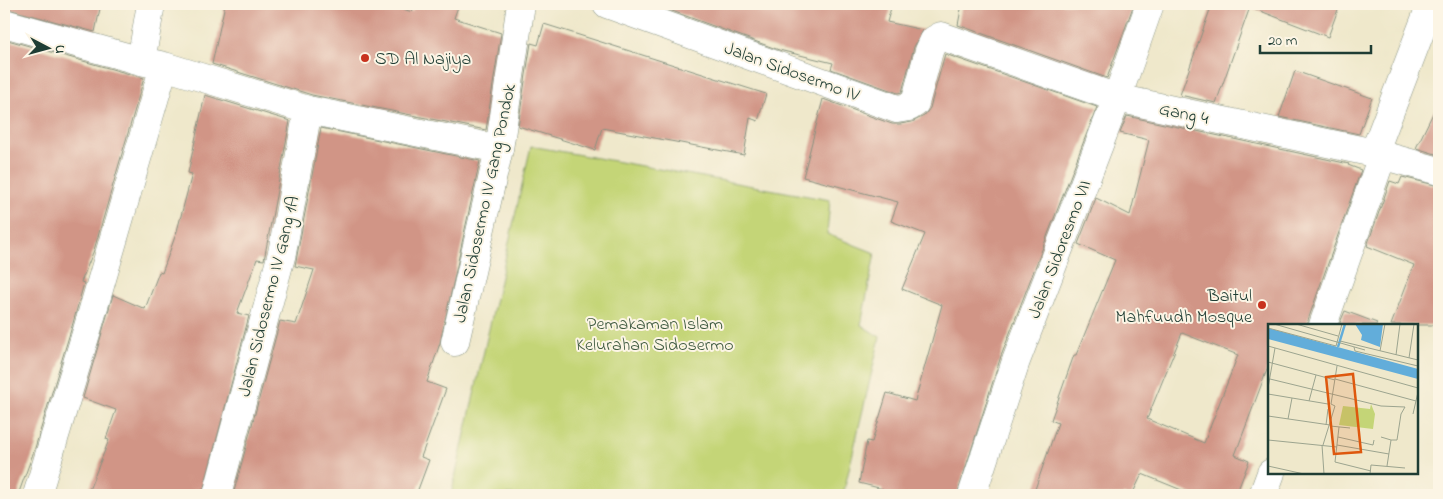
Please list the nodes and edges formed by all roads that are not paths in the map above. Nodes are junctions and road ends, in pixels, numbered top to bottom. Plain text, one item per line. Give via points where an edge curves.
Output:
1 (151, 4) edge
2 (521, 4) edge
3 (607, 4) edge
4 (1150, 4) edge
5 (1431, 4) edge
6 (4, 24) edge
7 (934, 40) joint
8 (153, 64) junction
9 (1117, 98) junction
10 (308, 110) junction
11 (499, 149) junction
12 (1378, 155) junction
13 (1439, 171) edge
14 (1323, 324) edge
15 (455, 342) dead end
16 (1271, 474) edge
17 (37, 495) edge
18 (217, 495) edge
19 (972, 495) edge
20 (1263, 495) edge

1 - 8 street
2 - 11 street, Jalan Sidosermo IV Gang Pondok
3 - 7 street, Jalan Sidosermo IV via 897,109 915,103
4 - 9 street, Jalan Sidoresmo VII
5 - 12 street
6 - 8 street
7 - 9 street, Gang 4 via 941,36
8 - 10 street
8 - 17 street via 88,327
9 - 12 street, Gang 4
9 - 19 street, Jalan Sidoresmo VII via 1016,361
10 - 11 street
10 - 18 street, Jalan Sidosermo IV Gang 1A via 282,253
11 - 15 street, Jalan Sidosermo IV Gang Pondok
12 - 13 street, Gang 4
12 - 14 street
16 - 20 street

